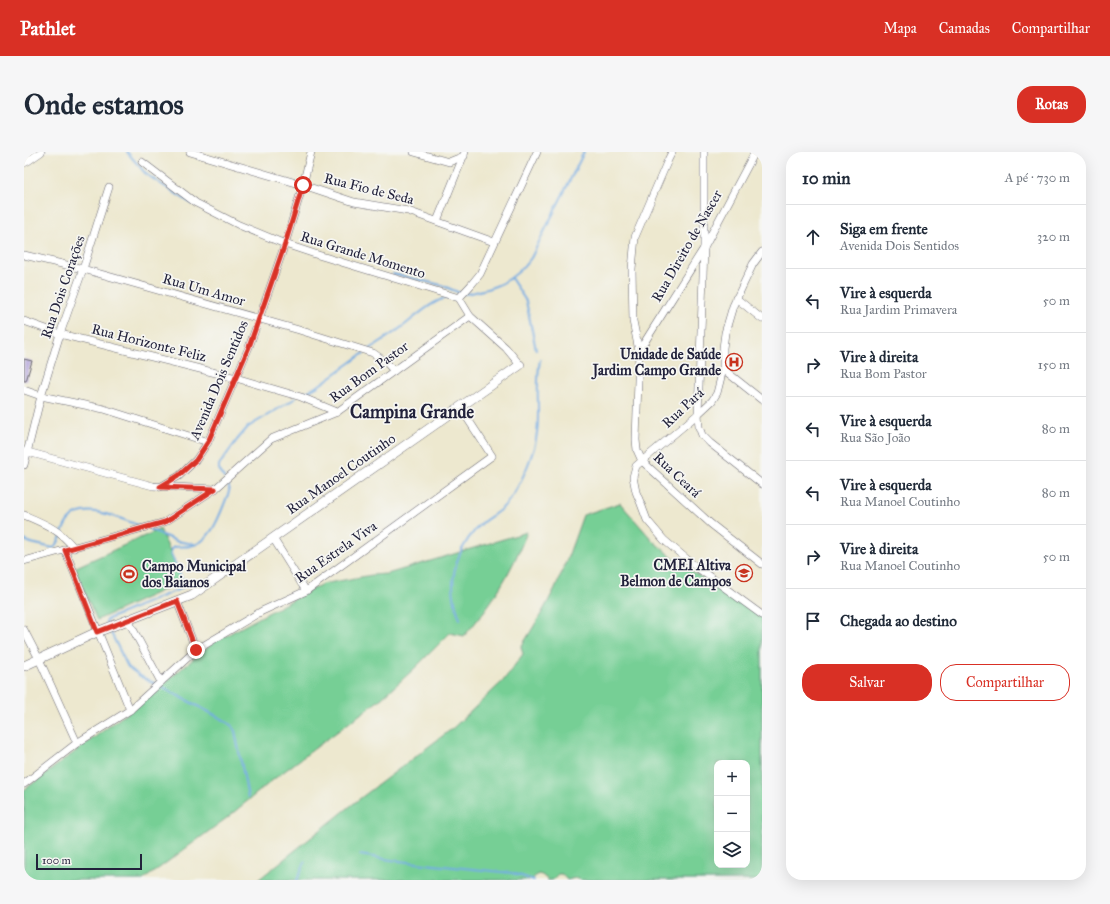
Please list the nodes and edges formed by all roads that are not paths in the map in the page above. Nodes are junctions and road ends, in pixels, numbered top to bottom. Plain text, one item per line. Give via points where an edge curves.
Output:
1 (41, 152) edge
2 (190, 152) edge
3 (311, 152) edge
4 (414, 152) edge
5 (537, 152) edge
6 (672, 152) edge
7 (704, 152) edge
8 (755, 152) edge
9 (464, 154) edge
10 (142, 162) dead end
11 (24, 163) edge
12 (303, 185) junction
13 (109, 187) dead end
14 (437, 220) junction
15 (494, 242) junction
16 (285, 244) junction
17 (704, 248) junction
18 (762, 252) edge
19 (24, 255) edge
20 (83, 269) junction
21 (460, 298) junction
22 (736, 298) junction
23 (470, 316) junction
24 (259, 319) junction
25 (762, 319) edge
26 (24, 321) edge
27 (60, 334) junction
28 (639, 351) junction
29 (520, 365) joint
30 (723, 369) junction
31 (394, 371) junction
32 (236, 378) junction
33 (24, 390) edge
34 (41, 396) junction
35 (762, 400) edge
36 (460, 407) junction
37 (337, 412) junction
38 (698, 414) junction
39 (208, 442) junction
40 (26, 452) edge
41 (642, 461) junction
42 (24, 465) edge
43 (762, 484) edge
44 (160, 487) junction
45 (215, 489) junction
46 (24, 515) edge
47 (273, 538) junction
48 (74, 548) junction
49 (65, 550) junction
50 (24, 561) edge
51 (762, 564) edge
52 (306, 591) junction
53 (177, 601) junction
54 (762, 615) edge
55 (128, 620) junction
56 (24, 630) edge
57 (97, 632) junction
58 (196, 650) junction
59 (39, 659) junction
60 (24, 666) edge
61 (161, 682) junction
62 (130, 710) junction
63 (77, 743) junction
64 (24, 784) edge

1 - 11 street
2 - 12 street, Rua Fio de Seda
3 - 12 street, Avenida Dois Sentidos
4 - 9 street via 449,162
5 - 15 street
6 - 28 street, Rua Ceará via 635,237 632,269 633,321
7 - 17 street
8 - 17 street, Rua Direito de Nascer
9 - 14 street
10 - 16 street, Rua Grande Momento via 196,203
12 - 14 street, Rua Fio de Seda via 354,202 408,211
12 - 16 street, Avenida Dois Sentidos
13 - 20 street, Rua Dois Corações
14 - 15 street, Rua Fio de Seda
15 - 21 street via 480,274
16 - 21 street, Rua Grande Momento
16 - 24 street, Avenida Dois Sentidos
17 - 28 street, Rua Direito de Nascer
17 - 38 street
18 - 22 street, Rua Pará
19 - 20 street, Rua Um Amor
20 - 24 street, Rua Um Amor
20 - 27 street, Rua Dois Corações
21 - 23 street
22 - 25 street
22 - 30 street, Rua Pará via 725,333
23 - 29 street via 506,348
23 - 31 street, Rua Bom Pastor
24 - 31 street, Rua Um Amor via 373,352
24 - 32 street, Avenida Dois Sentidos
26 - 27 street, Rua Horizonte Feliz
27 - 32 street, Rua Horizonte Feliz
27 - 34 street, Rua Dois Corações
28 - 41 street, Rua Ceará via 636,440
29 - 36 street, Rua Manoel Coutinho
30 - 35 street
30 - 38 street, Rua Pará via 717,393
31 - 37 street, Rua Bom Pastor
32 - 37 street, Rua Horizonte Feliz via 301,397
32 - 39 street, Avenida Dois Sentidos
33 - 34 street
34 - 39 street via 104,409
34 - 40 street, Rua Dois Corações
36 - 47 street, Rua Manoel Coutinho
36 - 52 street, Rua Estrela Viva via 492,456
37 - 45 street, Rua Bom Pastor via 271,439
38 - 41 street, Rua Pará
38 - 43 street via 702,435
39 - 44 street, Avenida Dois Sentidos via 196,460
40 - 42 street, Rua Dois Corações
40 - 44 street
41 - 51 street, Rua Ceará via 711,524
41 - 54 street via 636,466 633,477 646,520 664,540 695,566
44 - 45 street
45 - 48 street, Rua Bom Pastor via 165,522
46 - 48 street via 57,531
47 - 52 street
47 - 53 street, Rua Manoel Coutinho via 192,595
48 - 49 street, Rua Bom Pastor
49 - 50 street, Rua Bom Pastor
49 - 57 street
52 - 58 street, Rua Estrela Viva via 262,612
53 - 55 street, Rua Manoel Coutinho
53 - 58 street
55 - 57 street, Rua Manoel Coutinho
55 - 61 street
56 - 59 street
57 - 59 street, Rua Manoel Coutinho
57 - 62 street
58 - 61 street, Rua Estrela Viva
59 - 60 street, Rua Manoel Coutinho
59 - 63 street
61 - 62 street, Rua Estrela Viva
62 - 63 street, Rua Estrela Viva
63 - 64 street, Rua Estrela Viva

